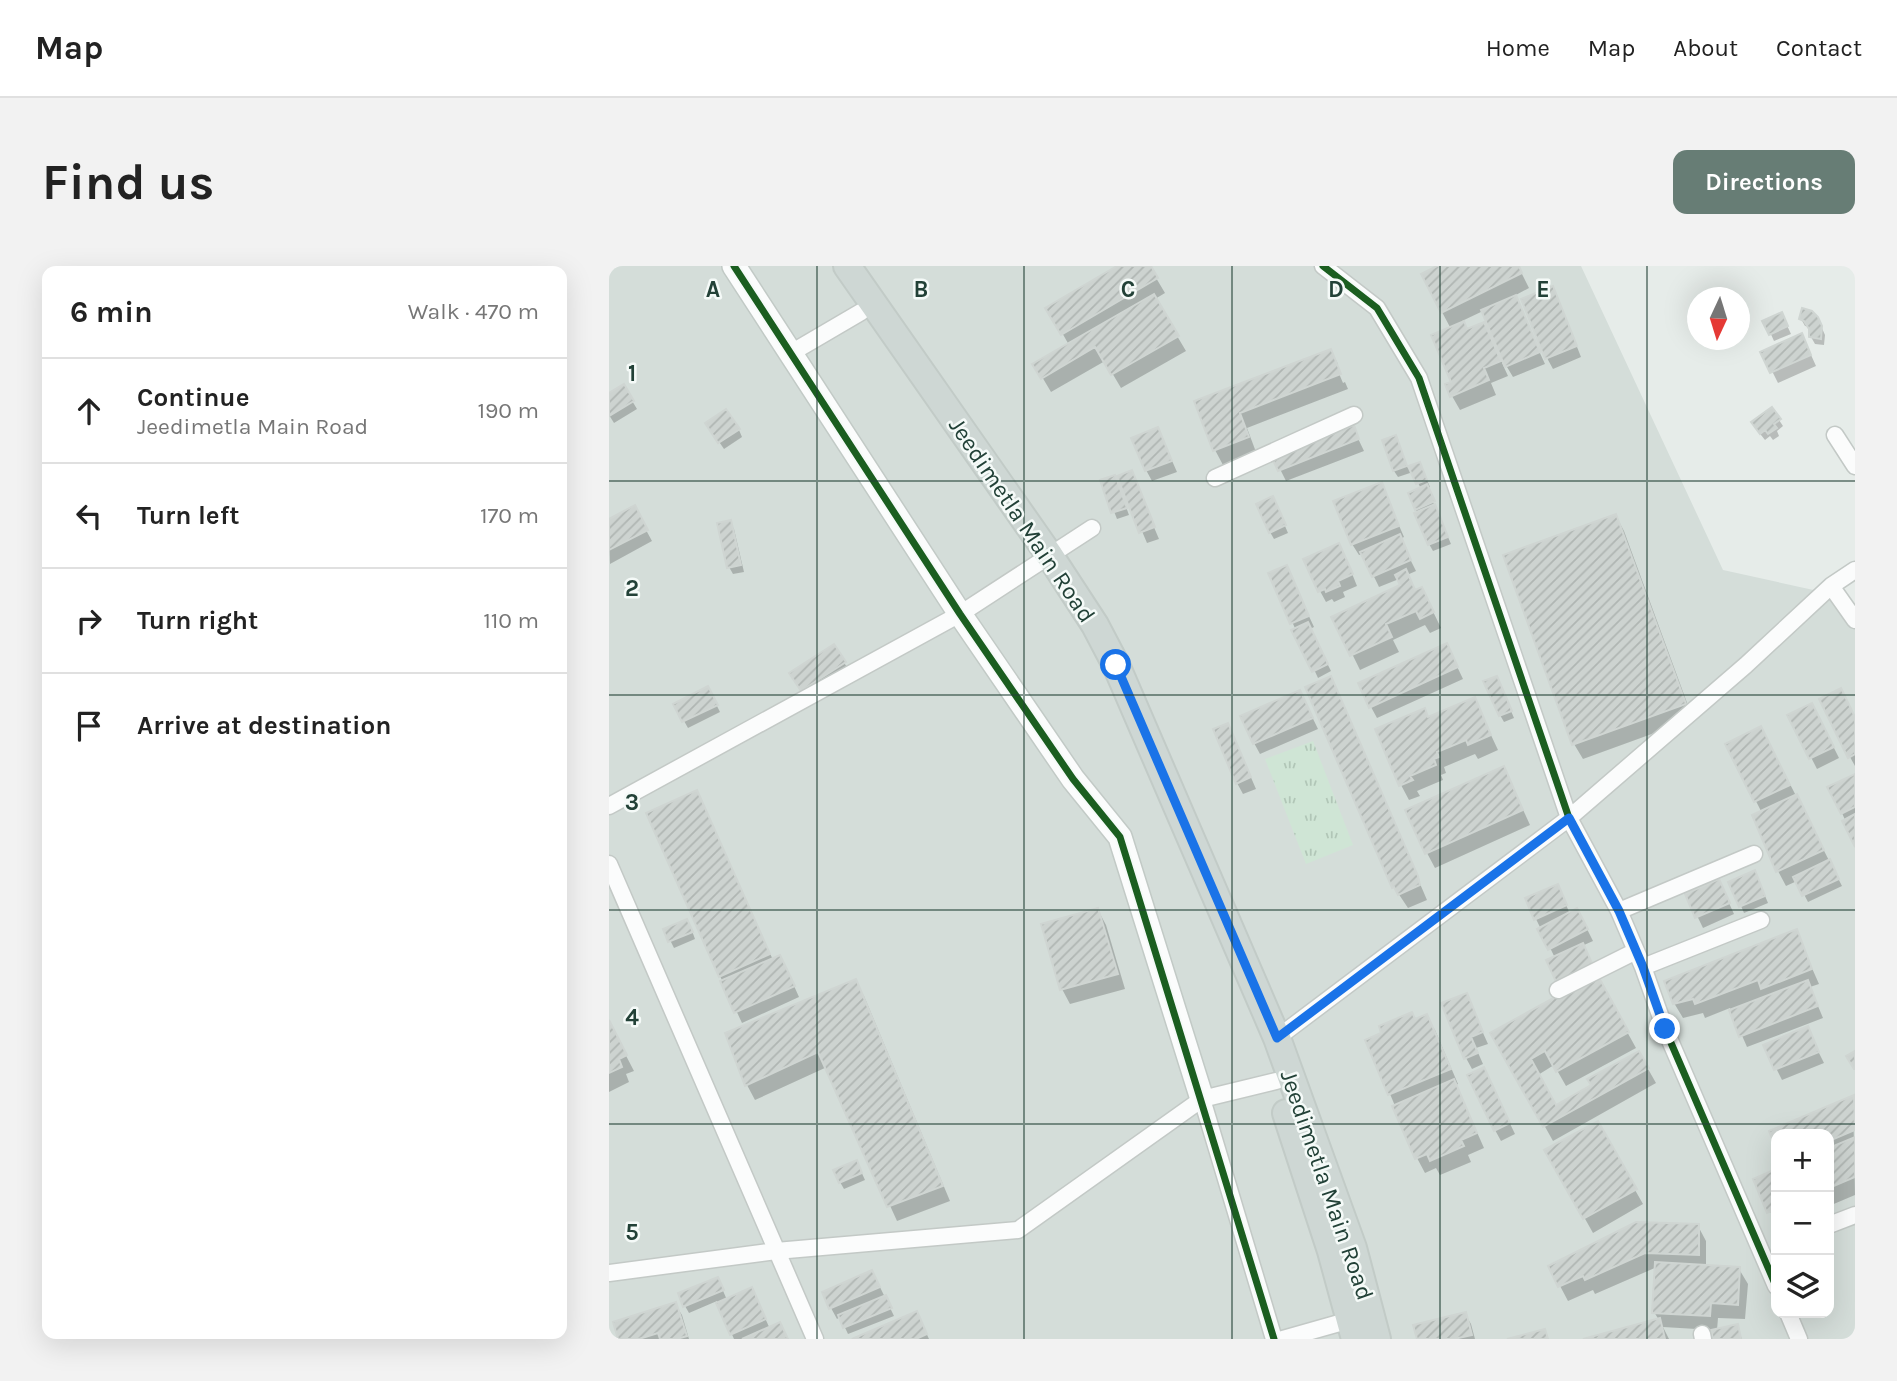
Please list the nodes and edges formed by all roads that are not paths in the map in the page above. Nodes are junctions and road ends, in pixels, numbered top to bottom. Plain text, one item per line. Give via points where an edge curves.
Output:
1 (734, 266) edge
2 (829, 266) edge
3 (847, 266) edge
4 (1323, 266) edge
5 (861, 312) junction
6 (791, 353) junction
7 (1354, 415) dead end
8 (1835, 435) dead end
9 (1855, 466) edge
10 (1215, 478) dead end
11 (1092, 528) dead end
12 (1043, 560) junction
13 (1855, 570) edge
14 (1831, 586) junction
15 (960, 614) junction
16 (1855, 620) edge
17 (609, 806) edge
18 (1569, 818) junction
19 (1754, 854) dead end
20 (609, 864) edge
21 (1619, 911) junction
22 (1761, 920) dead end
23 (1636, 951) junction
24 (1643, 967) junction
25 (1558, 990) dead end
26 (1277, 1038) junction
27 (1276, 1081) junction
28 (1202, 1100) junction
29 (1855, 1215) edge
30 (1834, 1223) edge
31 (1769, 1248) edge
32 (776, 1251) junction
33 (609, 1273) edge
34 (1790, 1318) edge
35 (1353, 1329) edge
36 (815, 1339) edge
37 (1275, 1339) edge
38 (1283, 1339) edge
39 (1377, 1339) edge
40 (1799, 1339) edge

1 - 6 street
2 - 5 main road, Jeedimetla Main Road
3 - 12 main road, Jeedimetla Main Road
4 - 18 street via 1377,308 1419,378
5 - 6 street
5 - 12 main road, Jeedimetla Main Road
6 - 15 street
7 - 10 street
8 - 9 street
11 - 12 street
12 - 15 street
12 - 26 main road, Jeedimetla Main Road via 1095,625 1116,665
12 - 27 main road, Jeedimetla Main Road via 1112,685
13 - 14 street
14 - 16 street
14 - 18 street
15 - 17 street
15 - 28 street via 1073,779 1120,837
18 - 21 street
18 - 26 street
19 - 21 street
20 - 32 street
21 - 23 street
22 - 24 street
23 - 24 street
23 - 25 street
24 - 31 street via 1665,1029
26 - 39 main road, Jeedimetla Main Road via 1353,1248
27 - 28 street
27 - 35 main road, Jeedimetla Main Road
28 - 32 street via 1019,1230
28 - 37 street
29 - 30 street
32 - 33 street
32 - 36 street
34 - 40 street
35 - 38 street

